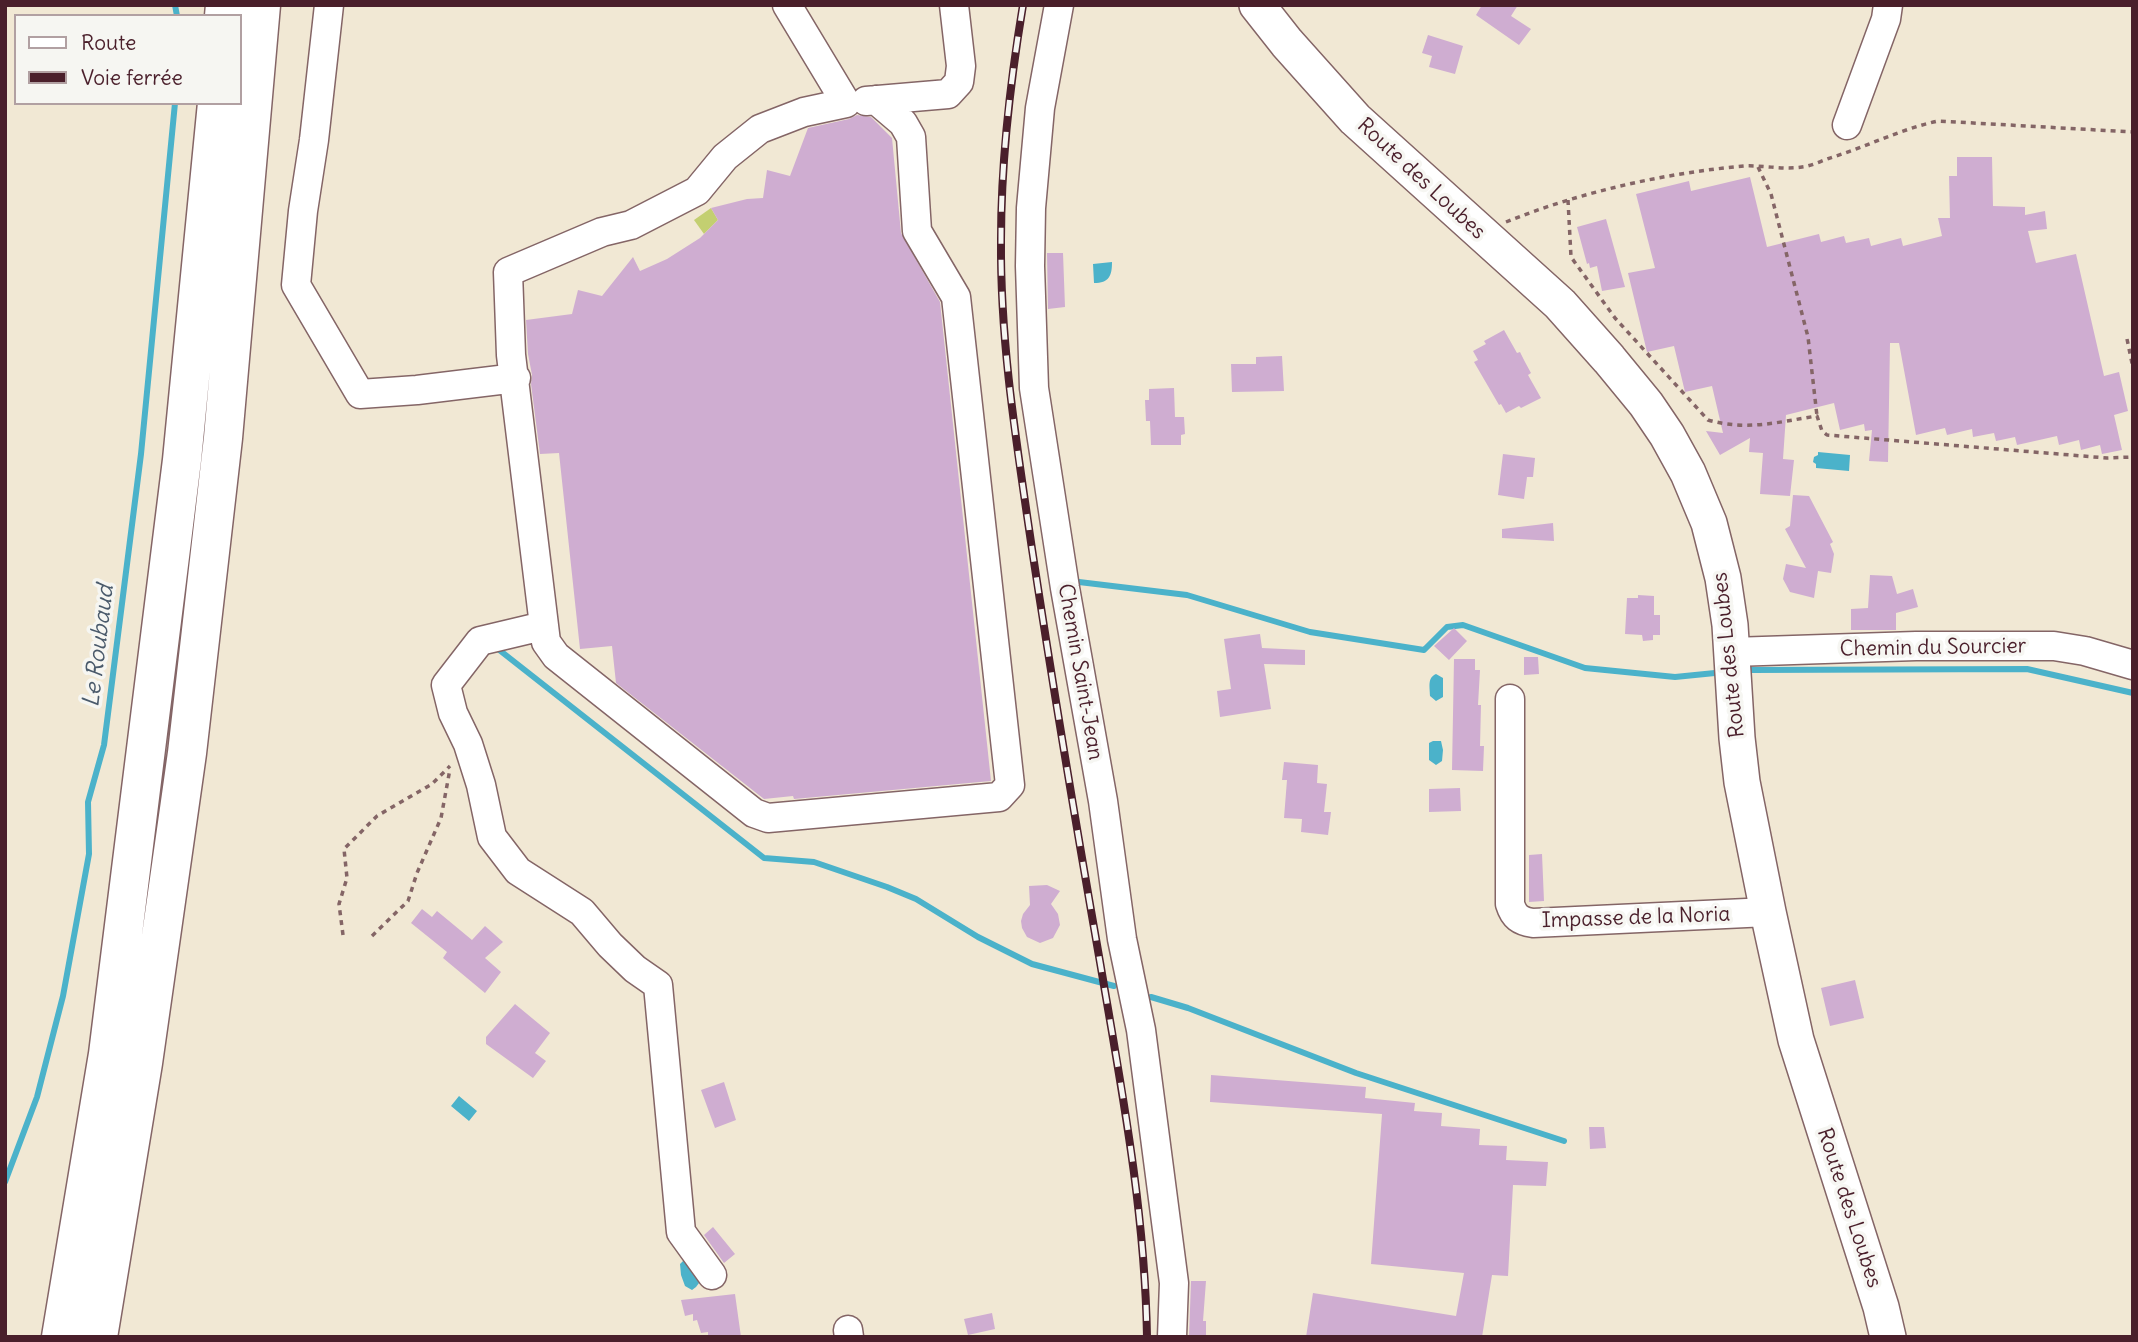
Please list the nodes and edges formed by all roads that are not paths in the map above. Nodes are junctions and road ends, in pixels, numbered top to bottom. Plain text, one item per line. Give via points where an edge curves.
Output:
1 (262, 5) edge
2 (329, 5) edge
3 (787, 5) edge
4 (954, 5) edge
5 (1059, 5) edge
6 (1257, 5) edge
7 (1888, 5) edge
8 (876, 100) junction
9 (846, 103) junction
10 (217, 105) edge
11 (1847, 125) dead end
12 (516, 378) junction
13 (543, 626) junction
14 (1732, 652) junction
15 (2133, 664) edge
16 (1510, 699) dead end
17 (1768, 912) junction
18 (712, 1275) dead end
19 (61, 1337) edge
20 (98, 1337) edge
21 (1172, 1337) edge
22 (1888, 1337) edge

1 - 20 highway via 223,438 187,753
2 - 12 street via 296,285 360,394
3 - 9 street
4 - 8 street via 959,82 948,94
5 - 21 street, Chemin Saint-Jean via 1040,108 1031,208 1034,388 1122,939 1141,1030 1174,1283
6 - 14 main road, Route des Loubes via 1355,119 1559,304 1646,404 1688,473 1709,523 1723,578
7 - 11 street
8 - 9 street
8 - 13 street via 903,122 911,137 917,231 956,297 1010,785 999,797 768,818 754,813 556,656 546,642
9 - 12 street via 804,112 760,129 725,157 696,191 631,225 602,232 508,272
10 - 19 highway via 183,460 112,1026
12 - 13 street
13 - 18 street via 480,641 446,685 453,713 481,785 492,837 518,871 582,912 610,945 658,985 681,1232
14 - 15 street, Chemin du Sourcier via 2054,646
14 - 17 main road, Route des Loubes via 1742,782
16 - 17 street, Impasse de la Noria via 1510,904 1518,918 1533,923
17 - 22 main road, Route des Loubes via 1796,1040

